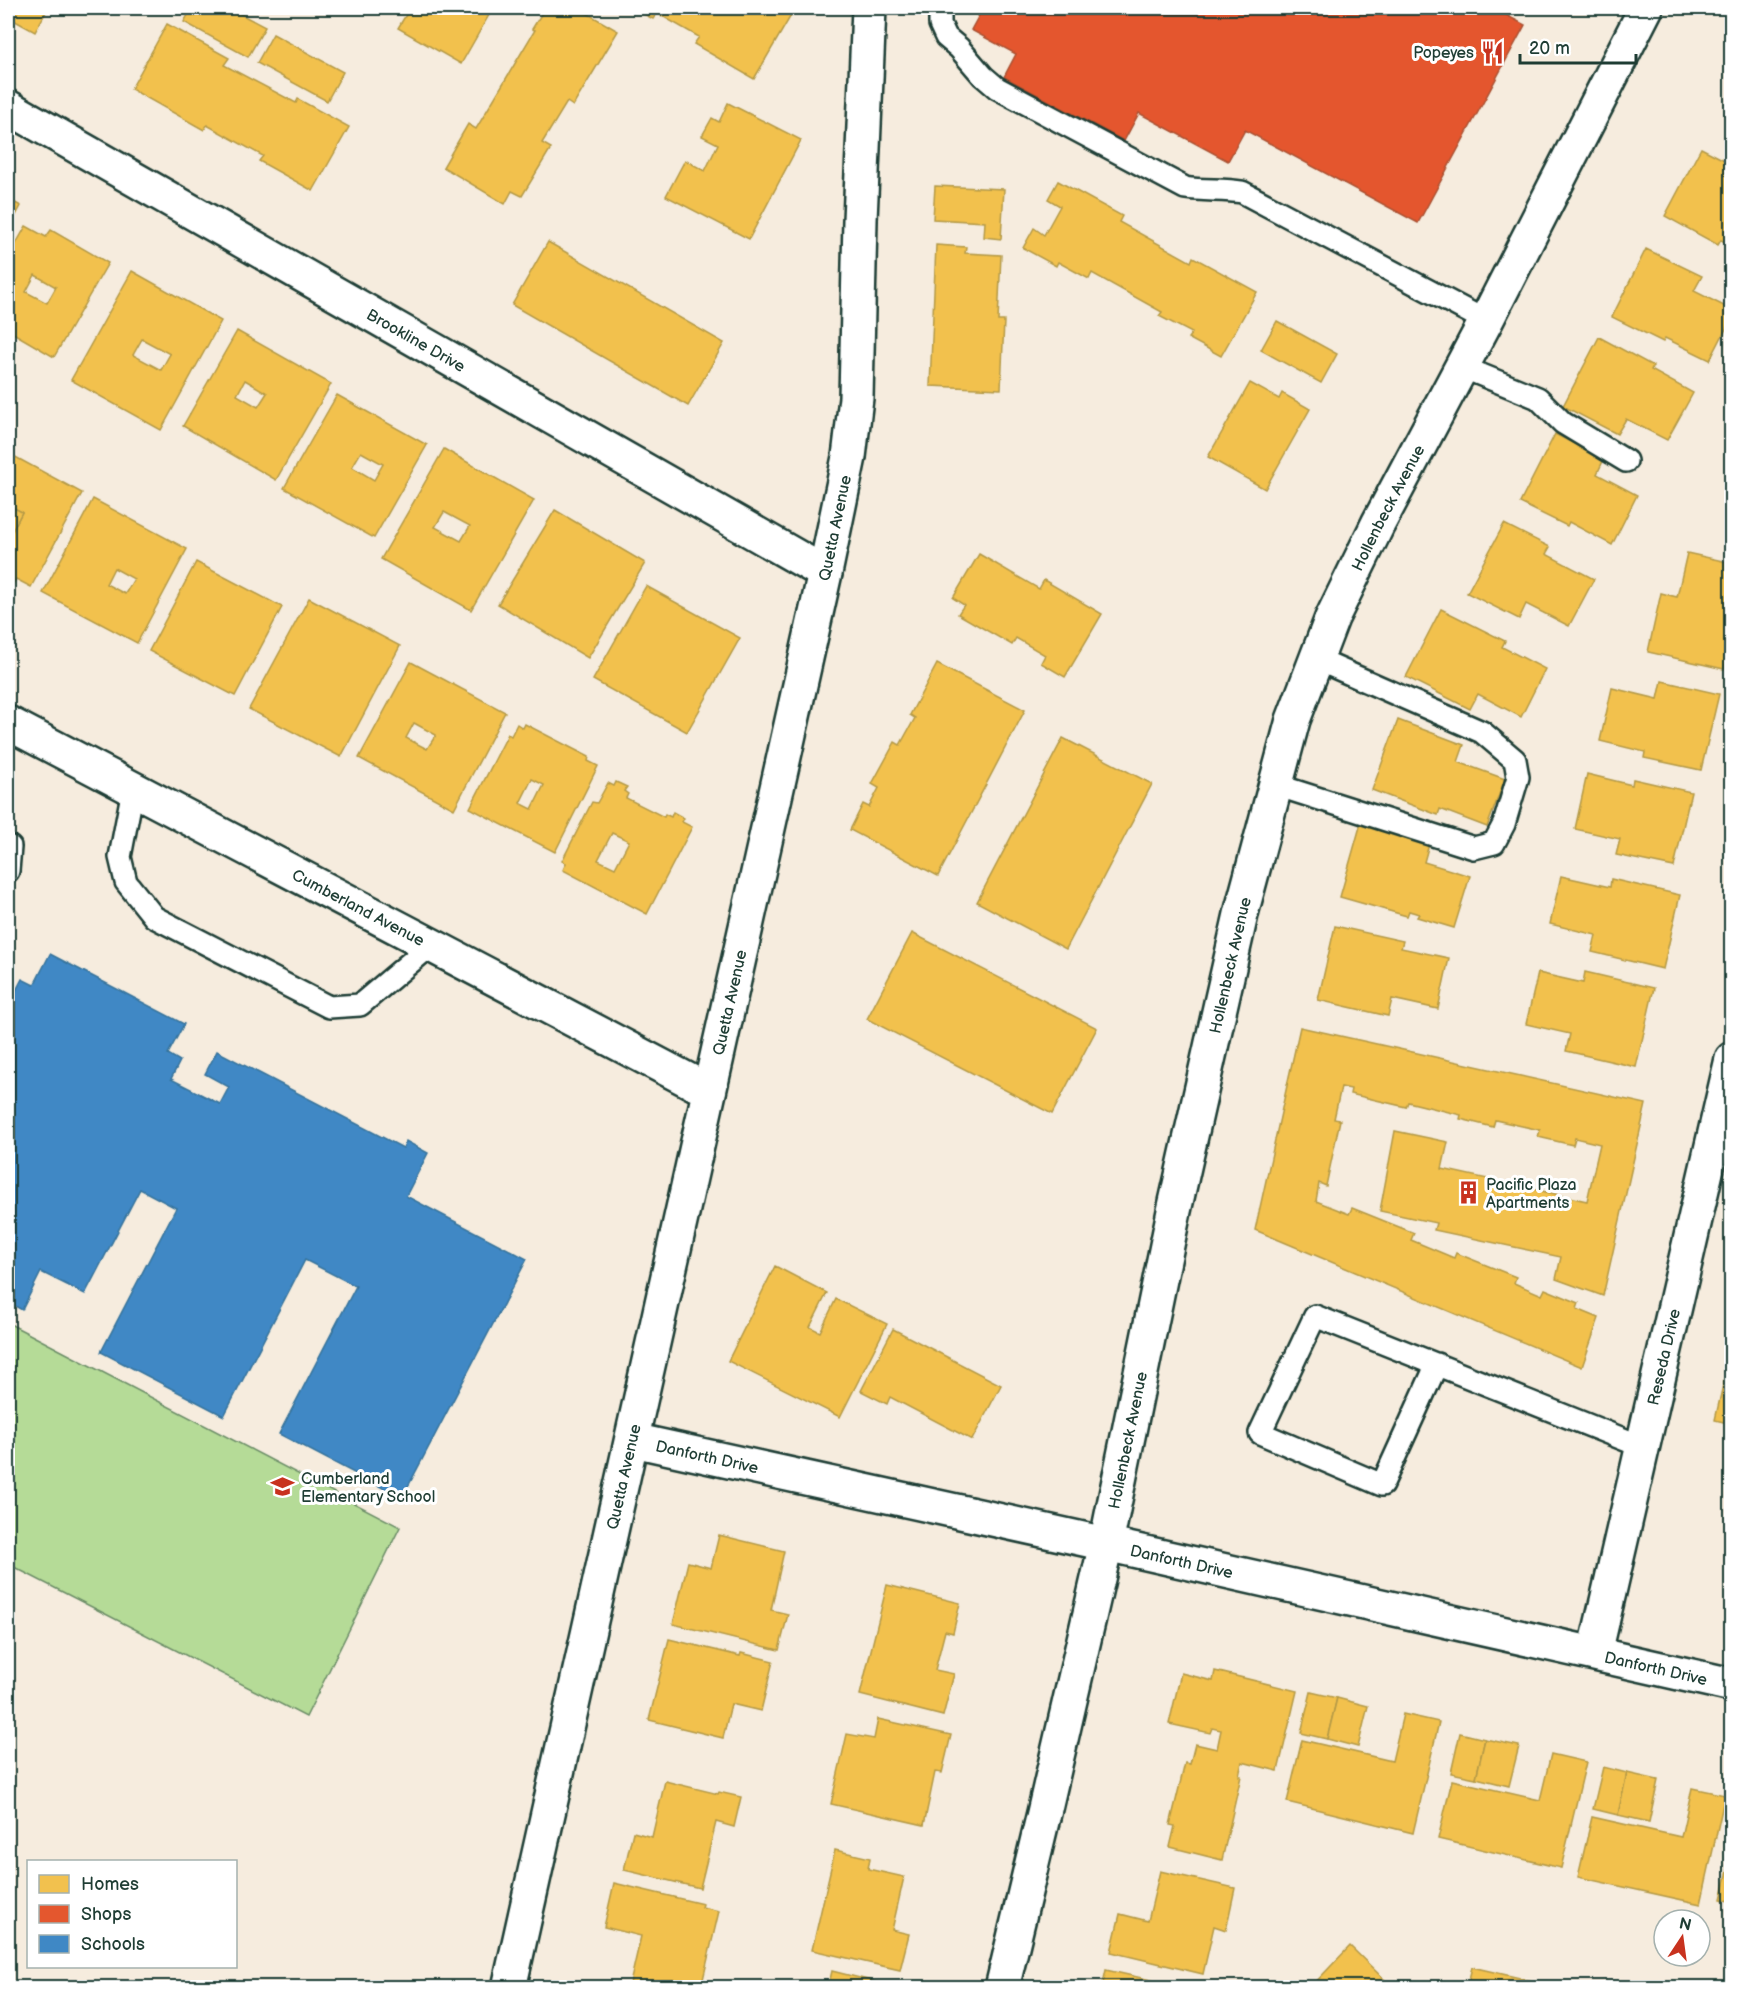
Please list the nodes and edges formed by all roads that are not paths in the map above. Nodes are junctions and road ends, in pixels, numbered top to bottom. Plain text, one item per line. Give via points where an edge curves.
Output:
1 (869, 8) edge
2 (940, 8) edge
3 (1646, 8) edge
4 (8, 107) edge
5 (1486, 321) junction
6 (1462, 367) junction
7 (1626, 461) dead end
8 (825, 573) junction
9 (1316, 659) junction
10 (8, 723) edge
11 (1276, 785) junction
12 (133, 789) junction
13 (8, 846) edge
14 (8, 871) edge
15 (431, 945) junction
16 (1731, 1059) edge
17 (709, 1091) junction
18 (1437, 1364) junction
19 (633, 1440) junction
20 (1643, 1447) junction
21 (1106, 1544) junction
22 (1595, 1653) junction
23 (1731, 1685) edge
24 (509, 1988) edge
25 (1002, 1988) edge

1 - 8 street, Quetta Avenue via 856,398 849,457
2 - 5 lane via 940,24 946,37 997,88 1185,188 1242,192
3 - 5 street, Hollenbeck Avenue
4 - 8 street, Brookline Drive
5 - 6 street, Hollenbeck Avenue
6 - 7 lane via 1538,398 1563,423
6 - 9 street, Hollenbeck Avenue via 1373,534
8 - 17 street, Quetta Avenue
9 - 11 street, Hollenbeck Avenue via 1293,720
9 - 11 lane via 1482,732 1515,760 1518,777 1504,824 1494,843 1474,848
10 - 12 street, Cumberland Avenue
11 - 21 street, Hollenbeck Avenue via 1242,910 1174,1211
12 - 15 street, Cumberland Avenue
12 - 15 lane via 120,857 126,882 154,917 329,1007 360,1005
13 - 14 lane
15 - 17 street, Cumberland Avenue
16 - 20 street, Reseda Drive
17 - 19 street, Quetta Avenue
18 - 18 lane via 1315,1316 1260,1433 1382,1485
18 - 20 lane
19 - 21 street, Danforth Drive
19 - 24 street, Quetta Avenue
20 - 22 street, Reseda Drive
21 - 22 street, Danforth Drive
21 - 25 street, Hollenbeck Avenue
22 - 23 street, Danforth Drive

